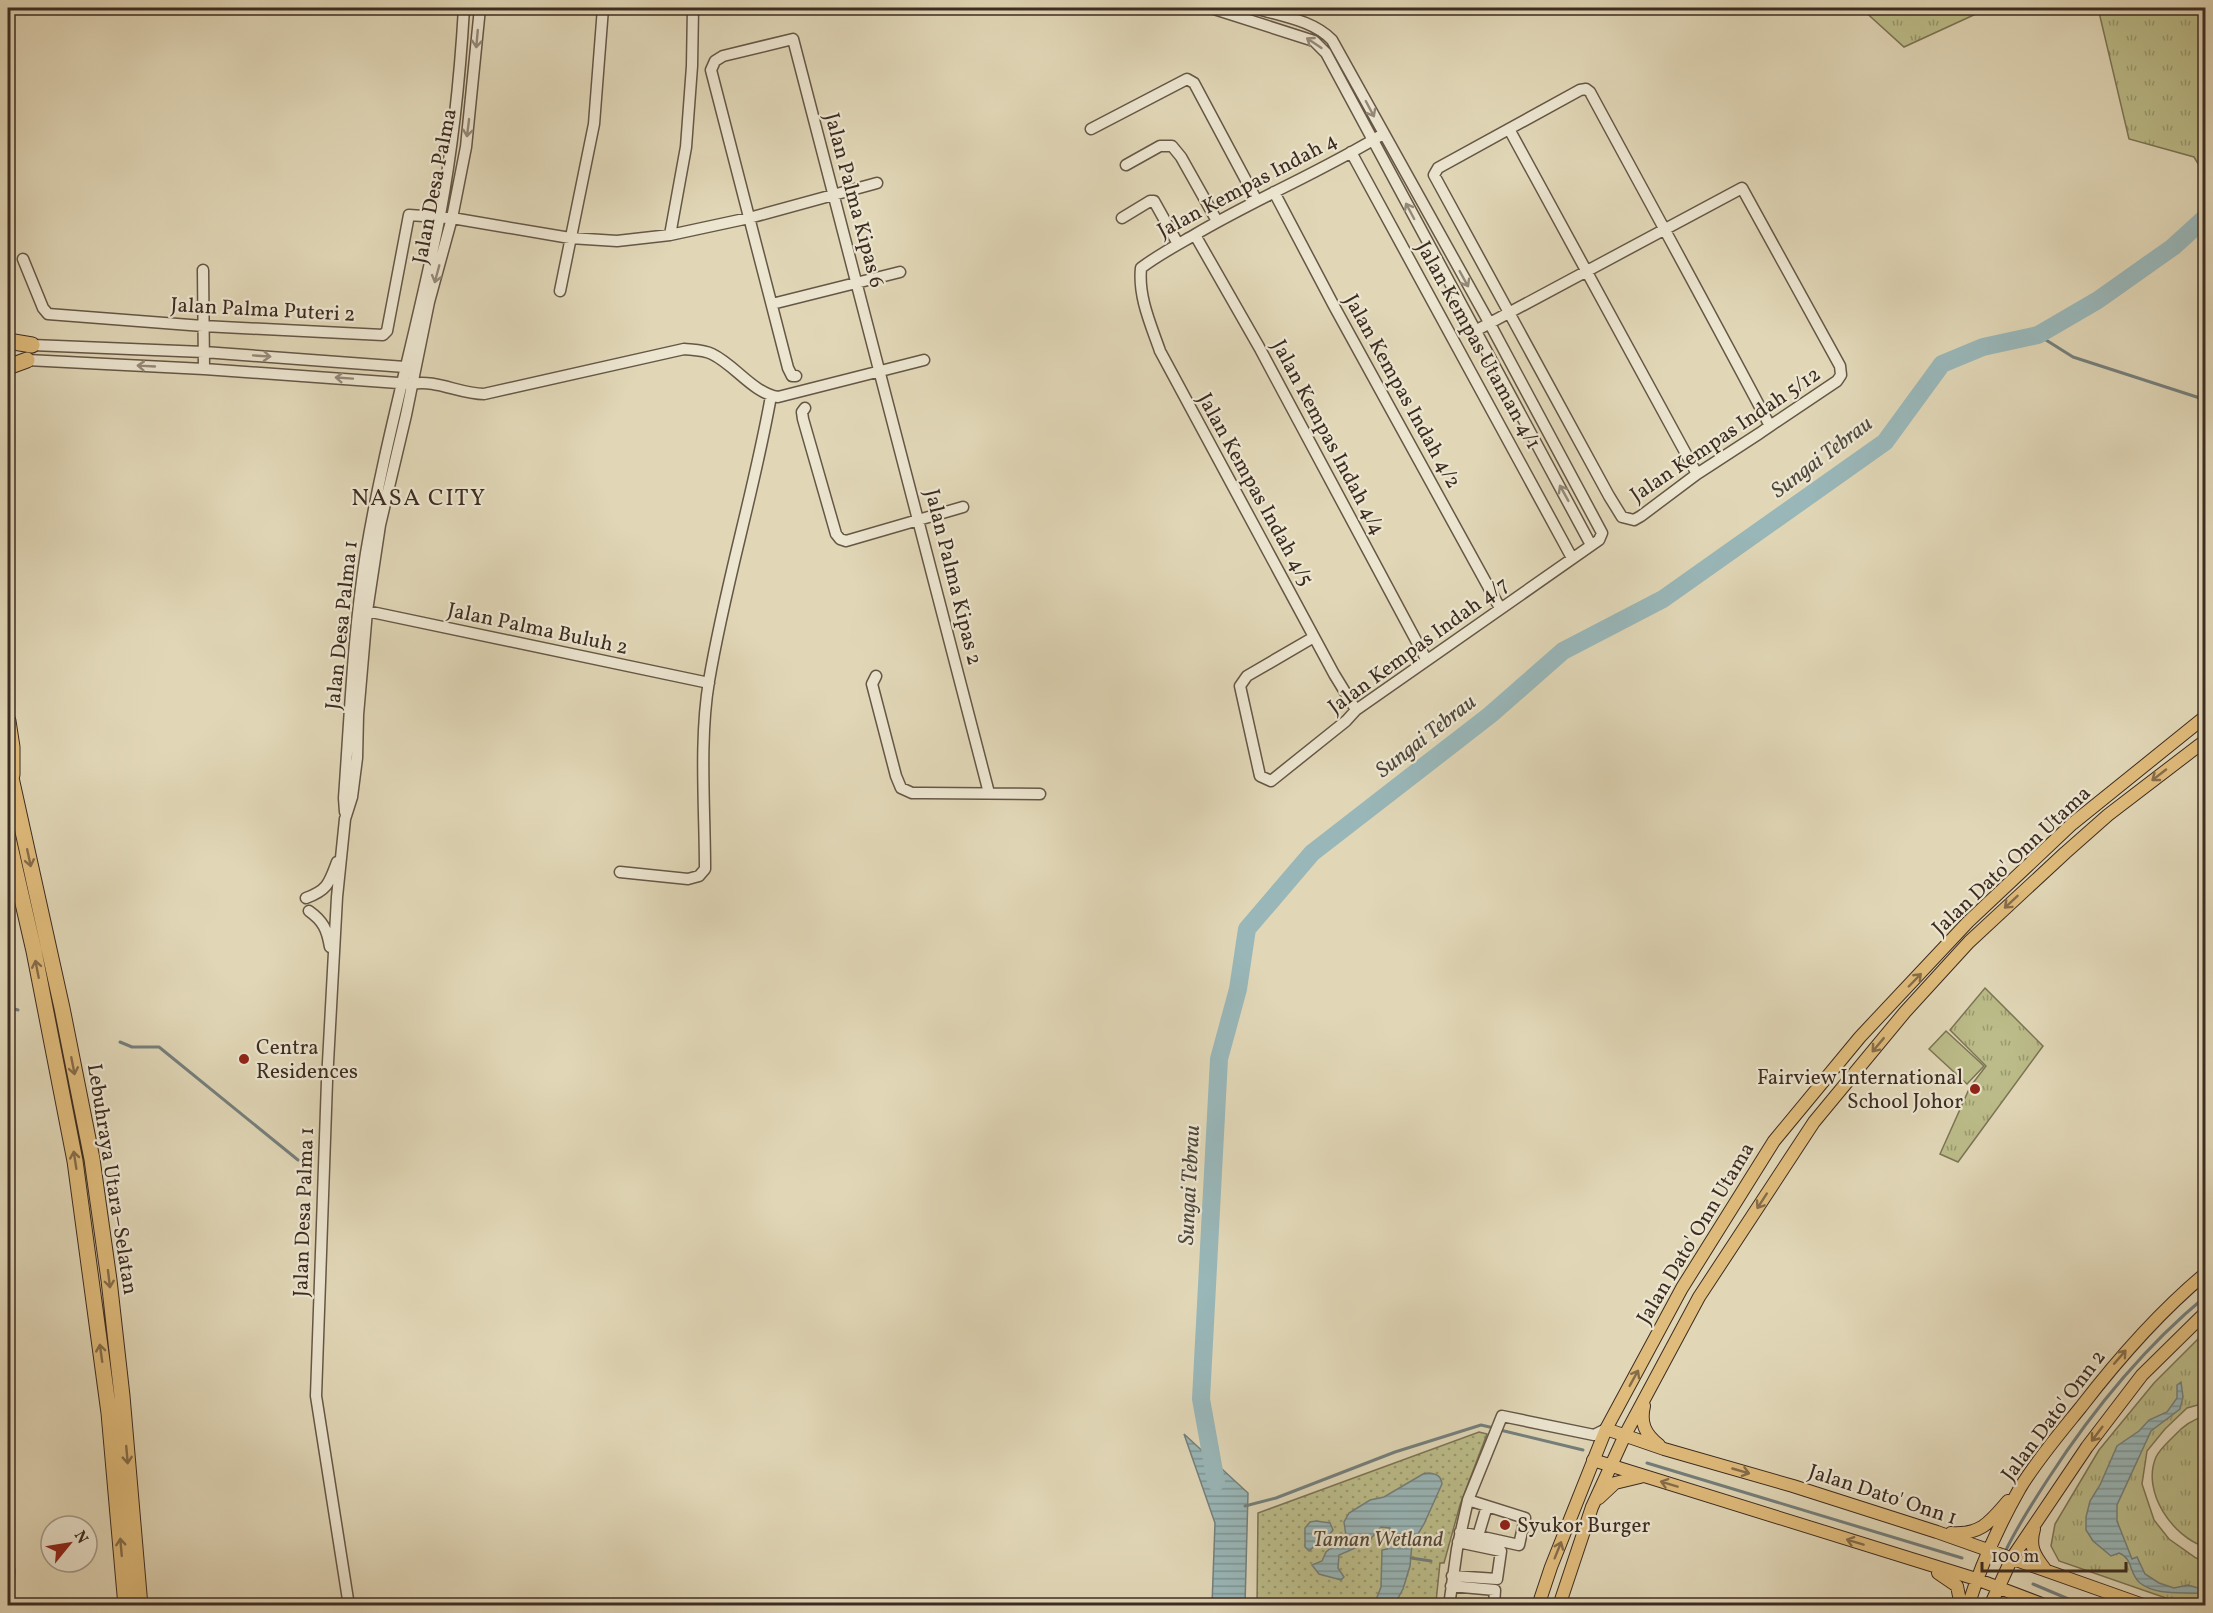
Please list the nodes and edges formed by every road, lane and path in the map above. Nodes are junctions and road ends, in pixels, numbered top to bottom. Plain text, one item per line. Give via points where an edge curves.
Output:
1 (464, 8) edge
2 (480, 8) edge
3 (603, 8) edge
4 (693, 8) edge
5 (1211, 8) edge
6 (1255, 8) edge
7 (1091, 129) dead end
8 (1509, 129) junction
9 (1383, 134) junction
10 (1372, 141) junction
11 (1350, 152) junction
12 (1126, 165) dead end
13 (877, 183) dead end
14 (1275, 192) junction
15 (834, 195) junction
16 (1257, 201) junction
17 (440, 216) junction
18 (452, 218) junction
19 (749, 218) junction
20 (1122, 218) dead end
21 (1216, 221) junction
22 (1664, 230) junction
23 (670, 235) junction
24 (1195, 235) junction
25 (570, 238) junction
26 (1178, 244) junction
27 (22, 259) dead end
28 (203, 270) dead end
29 (1587, 271) junction
30 (900, 272) dead end
31 (1140, 279) joint
32 (857, 282) junction
33 (560, 291) dead end
34 (772, 304) junction
35 (1510, 313) junction
36 (1490, 324) junction
37 (203, 326) junction
38 (1475, 331) junction
39 (8, 341) edge
40 (32, 345) joint
41 (204, 352) junction
42 (27, 360) joint
43 (924, 360) dead end
44 (8, 367) edge
45 (204, 369) junction
46 (410, 369) junction
47 (880, 371) junction
48 (796, 376) dead end
49 (412, 382) junction
50 (771, 396) junction
51 (805, 408) dead end
52 (1770, 426) junction
53 (1697, 474) junction
54 (963, 507) dead end
55 (919, 520) junction
56 (1592, 545) junction
57 (1572, 558) junction
58 (1500, 608) junction
59 (363, 610) junction
60 (1314, 637) junction
61 (1426, 659) junction
62 (876, 676) dead end
63 (709, 683) junction
64 (1356, 710) junction
65 (2205, 716) edge
66 (8, 721) edge
67 (2205, 740) edge
68 (8, 764) edge
69 (12, 781) junction
70 (989, 793) junction
71 (1040, 794) dead end
72 (8, 838) edge
73 (342, 850) junction
74 (620, 872) dead end
75 (306, 898) dead end
76 (309, 911) dead end
77 (333, 968) junction
78 (1799, 1110) junction
79 (1814, 1122) junction
80 (2205, 1273) edge
81 (2205, 1312) edge
82 (1648, 1390) junction
83 (1606, 1429) junction
84 (1625, 1435) junction
85 (1664, 1449) junction
86 (1593, 1460) junction
87 (1611, 1465) junction
88 (1647, 1477) junction
89 (2021, 1487) junction
90 (1468, 1500) junction
91 (1487, 1506) junction
92 (1592, 1507) junction
93 (2036, 1522) junction
94 (1937, 1532) junction
95 (1478, 1536) junction
96 (1459, 1537) junction
97 (1990, 1549) junction
98 (2013, 1558) junction
99 (1911, 1559) junction
100 (2045, 1569) junction
101 (1976, 1579) junction
102 (1452, 1581) junction
103 (1998, 1588) junction
104 (2044, 1604) edge
105 (126, 1605) edge
106 (140, 1605) edge
107 (349, 1605) edge
108 (1449, 1605) edge
109 (1494, 1605) edge
110 (1538, 1605) edge
111 (1559, 1605) edge
112 (1961, 1605) edge
113 (1968, 1605) edge
114 (1990, 1605) edge
115 (2019, 1605) edge
116 (2146, 1605) edge

1 - 17 street, Jalan Desa Palma via 454,129
2 -> 18 street, Jalan Desa Palma via 466,147
3 - 25 street via 594,124
4 - 23 street via 686,147
10 -> 5 street via 1318,44
6 -> 9 street via 1325,32
7 - 16 street via 1190,80
8 - 22 street via 1586,89
8 - 29 street
8 - 35 street via 1438,168 1434,175
9 - 10 street, Jalan Kempas Indah 4
9 -> 36 street
10 - 11 street, Jalan Kempas Indah 4
38 -> 10 street
11 - 14 street, Jalan Kempas Indah 4
11 - 57 street, Jalan Kempas Utaman 4/1
12 - 21 street via 1160,146 1172,146
13 - 15 street
14 - 16 street, Jalan Kempas Indah 4
14 - 58 street, Jalan Kempas Indah 4/2
15 - 19 street
15 - 19 street, Jalan Palma Kipas 6 via 793,39 723,56 711,70
15 - 32 street, Jalan Palma Kipas 6
16 - 21 street, Jalan Kempas Indah 4
17 - 18 street
17 - 37 street, Jalan Palma Puteri 2 via 414,214 407,218 383,336
17 - 46 street, Jalan Desa Palma
18 - 25 street
18 -> 46 street, Jalan Desa Palma
19 - 23 street
19 - 34 street
20 - 26 street via 1154,201
21 - 24 street, Jalan Kempas Indah 4
22 - 29 street
22 - 52 street
22 - 52 street, Jalan Kempas Indah 5/12 via 1742,188 1840,366 1837,381
23 - 25 street via 617,241
24 - 26 street, Jalan Kempas Indah 4
24 - 61 street, Jalan Kempas Indah 4/4
25 - 33 street
26 - 31 street, Jalan Kempas Indah 4 via 1141,268
27 - 37 street, Jalan Palma Puteri 2 via 48,314
28 - 37 street
29 - 35 street
29 - 53 street
30 - 32 street
31 - 60 street, Jalan Kempas Indah 4/5 via 1160,351
32 - 34 street
32 - 47 street, Jalan Palma Kipas 6
34 - 48 street via 788,368
35 - 36 street
35 - 53 street, Jalan Kempas Indah 5/12 via 1622,517 1634,520
36 - 38 street
36 - 56 street via 1602,533
37 - 41 street
56 -> 38 street
39 - 40 highway
40 - 41 street
41 - 45 street
41 -> 46 street
42 - 44 highway
45 -> 42 street
43 - 47 street
49 -> 45 street
46 - 49 street, Jalan Desa Palma 1
46 - 49 street
47 - 50 street
47 - 55 street, Jalan Palma Kipas 2
49 - 50 street via 484,394 684,349 710,353
49 - 59 street, Jalan Desa Palma 1 via 378,493 366,554
50 - 63 street
51 - 55 street via 803,419 840,539 846,541
52 - 53 street, Jalan Kempas Indah 5/12
54 - 55 street
55 - 70 street, Jalan Palma Kipas 2
56 - 57 street, Jalan Kempas Indah 4/7
57 - 58 street, Jalan Kempas Indah 4/7
58 - 61 street, Jalan Kempas Indah 4/7
59 - 63 street, Jalan Palma Buluh 2
59 - 73 street, Jalan Desa Palma 1 via 357,758
60 - 64 street, Jalan Kempas Indah 4/5
60 - 64 street, Jalan Kempas Indah 4/7 via 1247,676 1240,686 1260,776 1270,781
61 - 64 street, Jalan Kempas Indah 4/7
62 - 70 street via 875,698 901,788 924,794
63 - 74 street via 704,729 705,869 688,879
78 -> 65 main road, Jalan Dato' Onn Utama via 1860,1037 1968,922 2072,824
66 - 69 highway
67 -> 79 main road, Jalan Dato' Onn Utama via 2108,815 1969,942
68 - 69 highway, Lebuhraya Utara–Selatan
69 -> 106 highway, Lebuhraya Utara–Selatan via 92,1159 122,1396
70 - 71 street
105 -> 72 highway, Lebuhraya Utara–Selatan via 109,1413 75,1161
73 - 75 street via 326,887
73 - 77 street, Jalan Desa Palma 1
76 - 77 street via 327,930
77 - 107 street, Jalan Desa Palma 1 via 316,1396
78 - 79 main road
83 -> 78 main road, Jalan Dato' Onn Utama via 1682,1288 1774,1140
79 -> 82 main road, Jalan Dato' Onn Utama via 1699,1297
89 -> 80 main road, Jalan Dato' Onn 2 via 2120,1356
81 -> 93 main road via 2142,1375
82 - 84 main road, Jalan Dato' Onn Utama
82 - 85 main road via 1642,1422 1651,1438
83 - 84 main road, Jalan Dato' Onn 1
83 - 86 main road, Jalan Dato' Onn Utama
83 - 90 street via 1594,1435 1502,1416
84 - 85 main road, Jalan Dato' Onn 1
84 - 87 main road, Jalan Dato' Onn Utama
85 -> 94 main road, Jalan Dato' Onn 1
86 - 87 main road
110 -> 86 main road, Jalan Dato' Onn Utama
87 - 88 main road
87 - 92 main road, Jalan Dato' Onn Utama
88 - 92 main road via 1615,1483
99 -> 88 main road
89 - 94 main road via 1989,1524 1975,1532
89 - 97 main road, Jalan Dato' Onn 2
90 - 91 street
90 - 96 street
91 - 95 street
91 - 95 street via 1525,1518 1519,1545
92 - 111 main road, Jalan Dato' Onn Utama
93 - 98 main road
93 - 100 main road via 2032,1548
94 - 97 main road, Jalan Dato' Onn 1
95 - 96 street
96 - 102 street
96 - 102 street via 1501,1551 1497,1579
97 - 98 main road, Jalan Dato' Onn 1
97 - 101 main road, Jalan Dato' Onn 2
98 - 100 main road, Jalan Dato' Onn 1
98 - 103 main road
99 - 101 main road
99 - 112 main road via 1958,1586
100 - 116 main road, Jalan Dato' Onn 1
101 - 103 main road
101 - 113 main road, Jalan Dato' Onn 2
102 - 108 street
102 - 109 street via 1495,1590
103 - 104 main road
103 - 114 main road
104 - 115 main road

